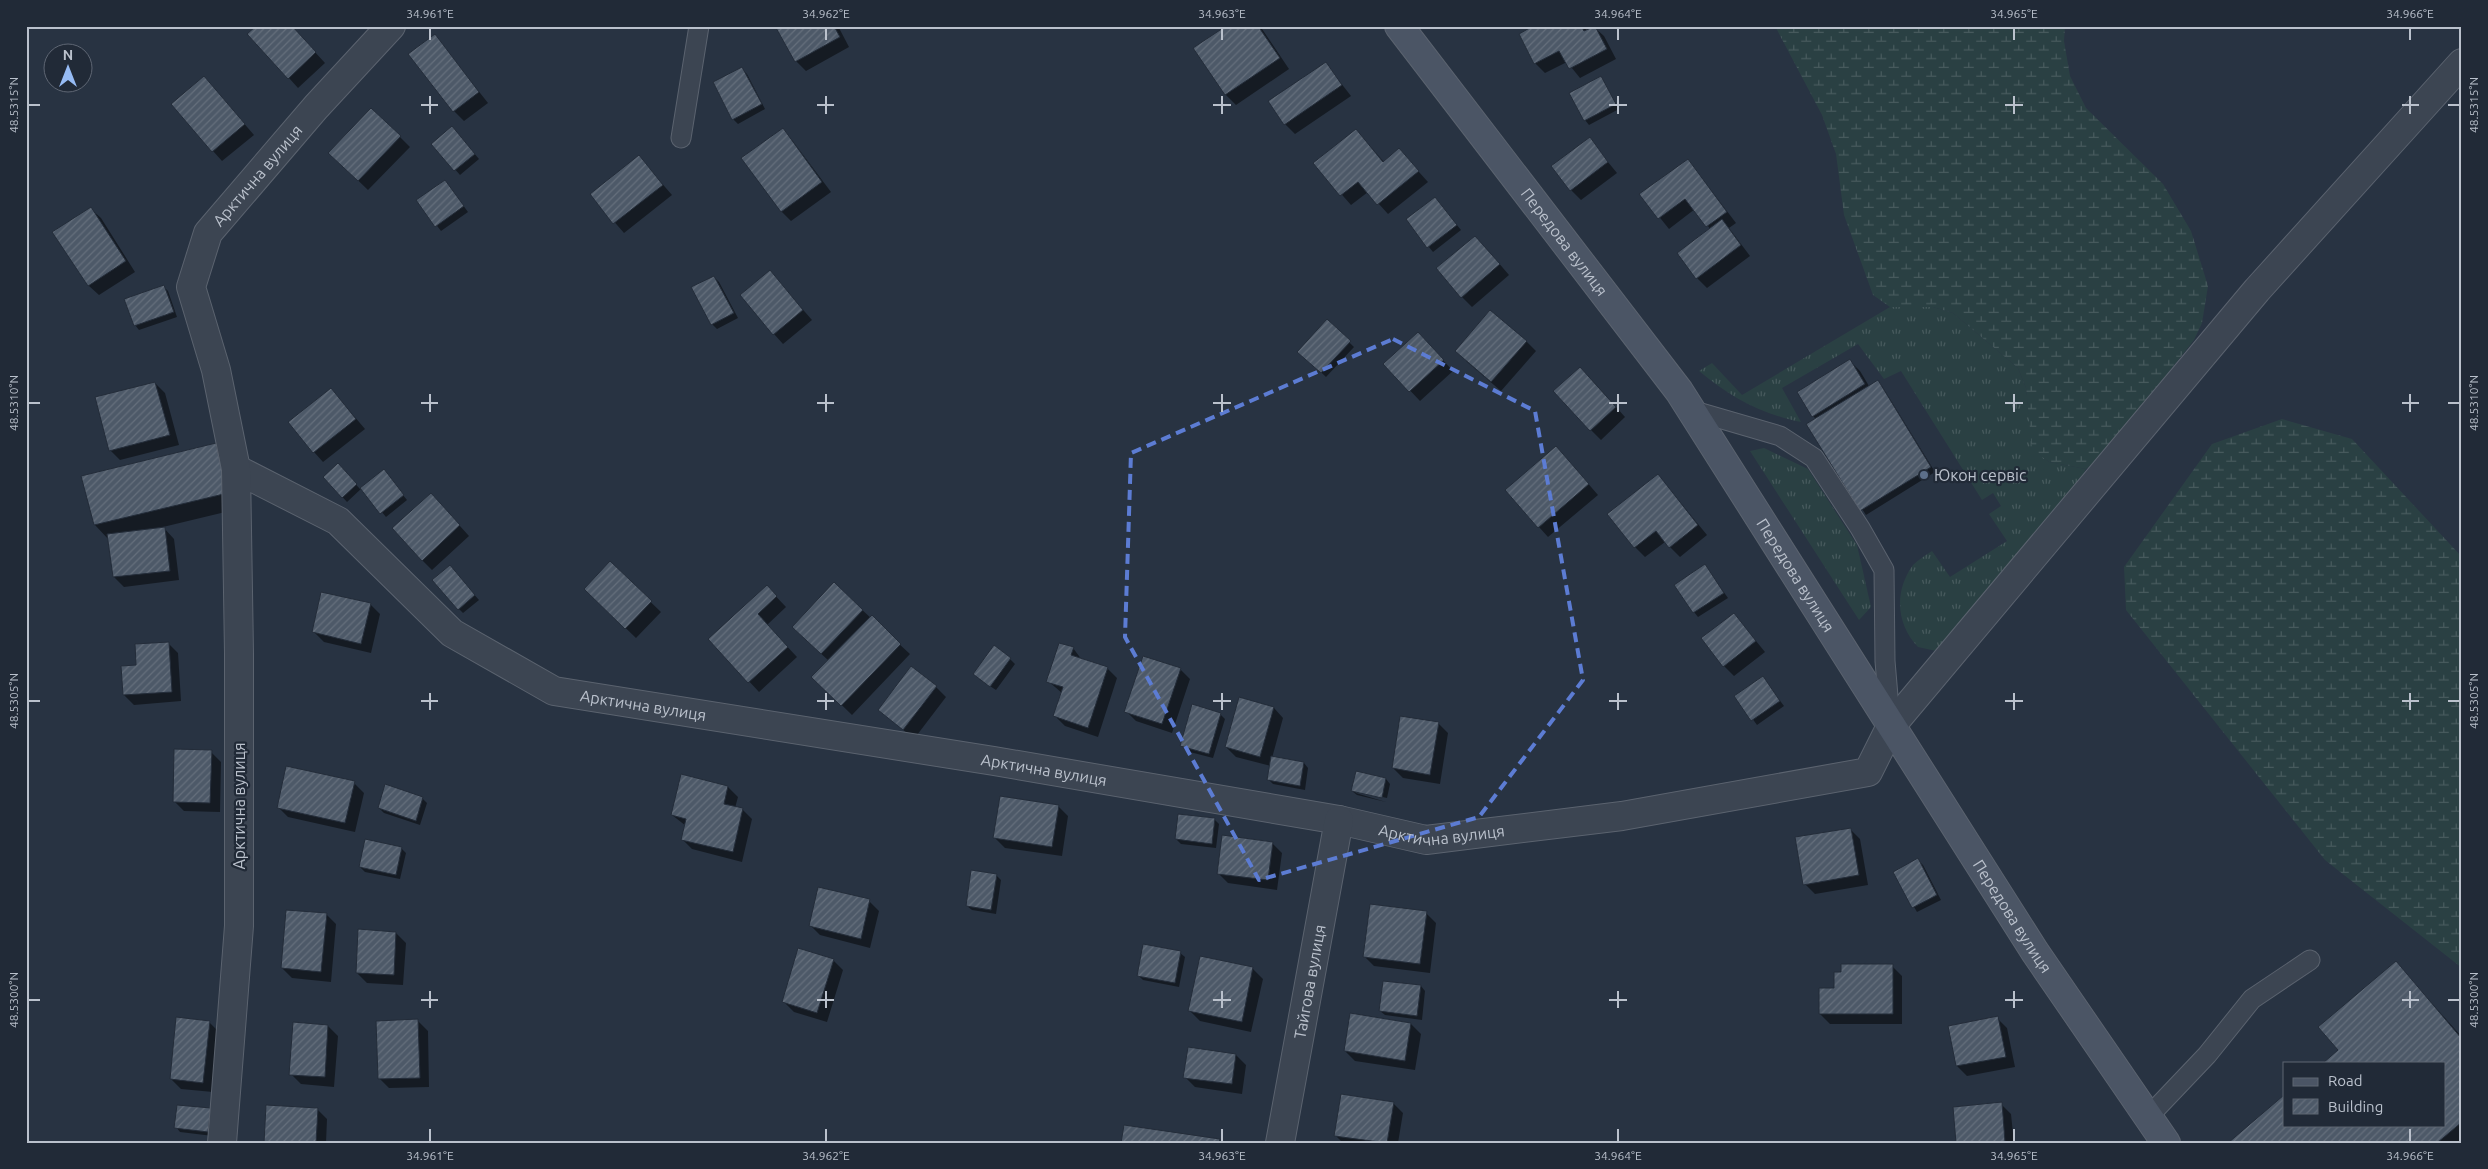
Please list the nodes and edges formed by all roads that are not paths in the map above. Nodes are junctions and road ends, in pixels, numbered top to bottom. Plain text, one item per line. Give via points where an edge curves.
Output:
1 (391, 26) edge
2 (699, 26) edge
3 (1399, 26) edge
4 (2462, 63) edge
5 (682, 138) dead end
6 (1691, 410) junction
7 (236, 469) junction
8 (1891, 726) junction
9 (1339, 820) junction
10 (2310, 960) dead end
11 (2148, 1117) junction
12 (222, 1143) edge
13 (1280, 1143) edge
14 (2166, 1143) edge

1 - 7 street, Арктична вулиця via 316,107 208,233 191,288 216,370
2 - 5 lane
3 - 6 street, Передова вулиця
4 - 8 street via 2257,290
6 - 8 street, Передова вулиця
6 - 8 lane via 1780,436 1814,458 1860,528 1884,570 1885,662
7 - 9 street, Арктична вулиця via 338,521 452,634 554,691
7 - 12 street, Арктична вулиця via 239,926
8 - 9 street, Арктична вулиця via 1868,772 1622,816 1426,840
8 - 11 street, Передова вулиця via 2035,952
9 - 13 street, Тайгова вулиця
10 - 11 lane via 2252,999 2207,1055
11 - 14 street, Передова вулиця

